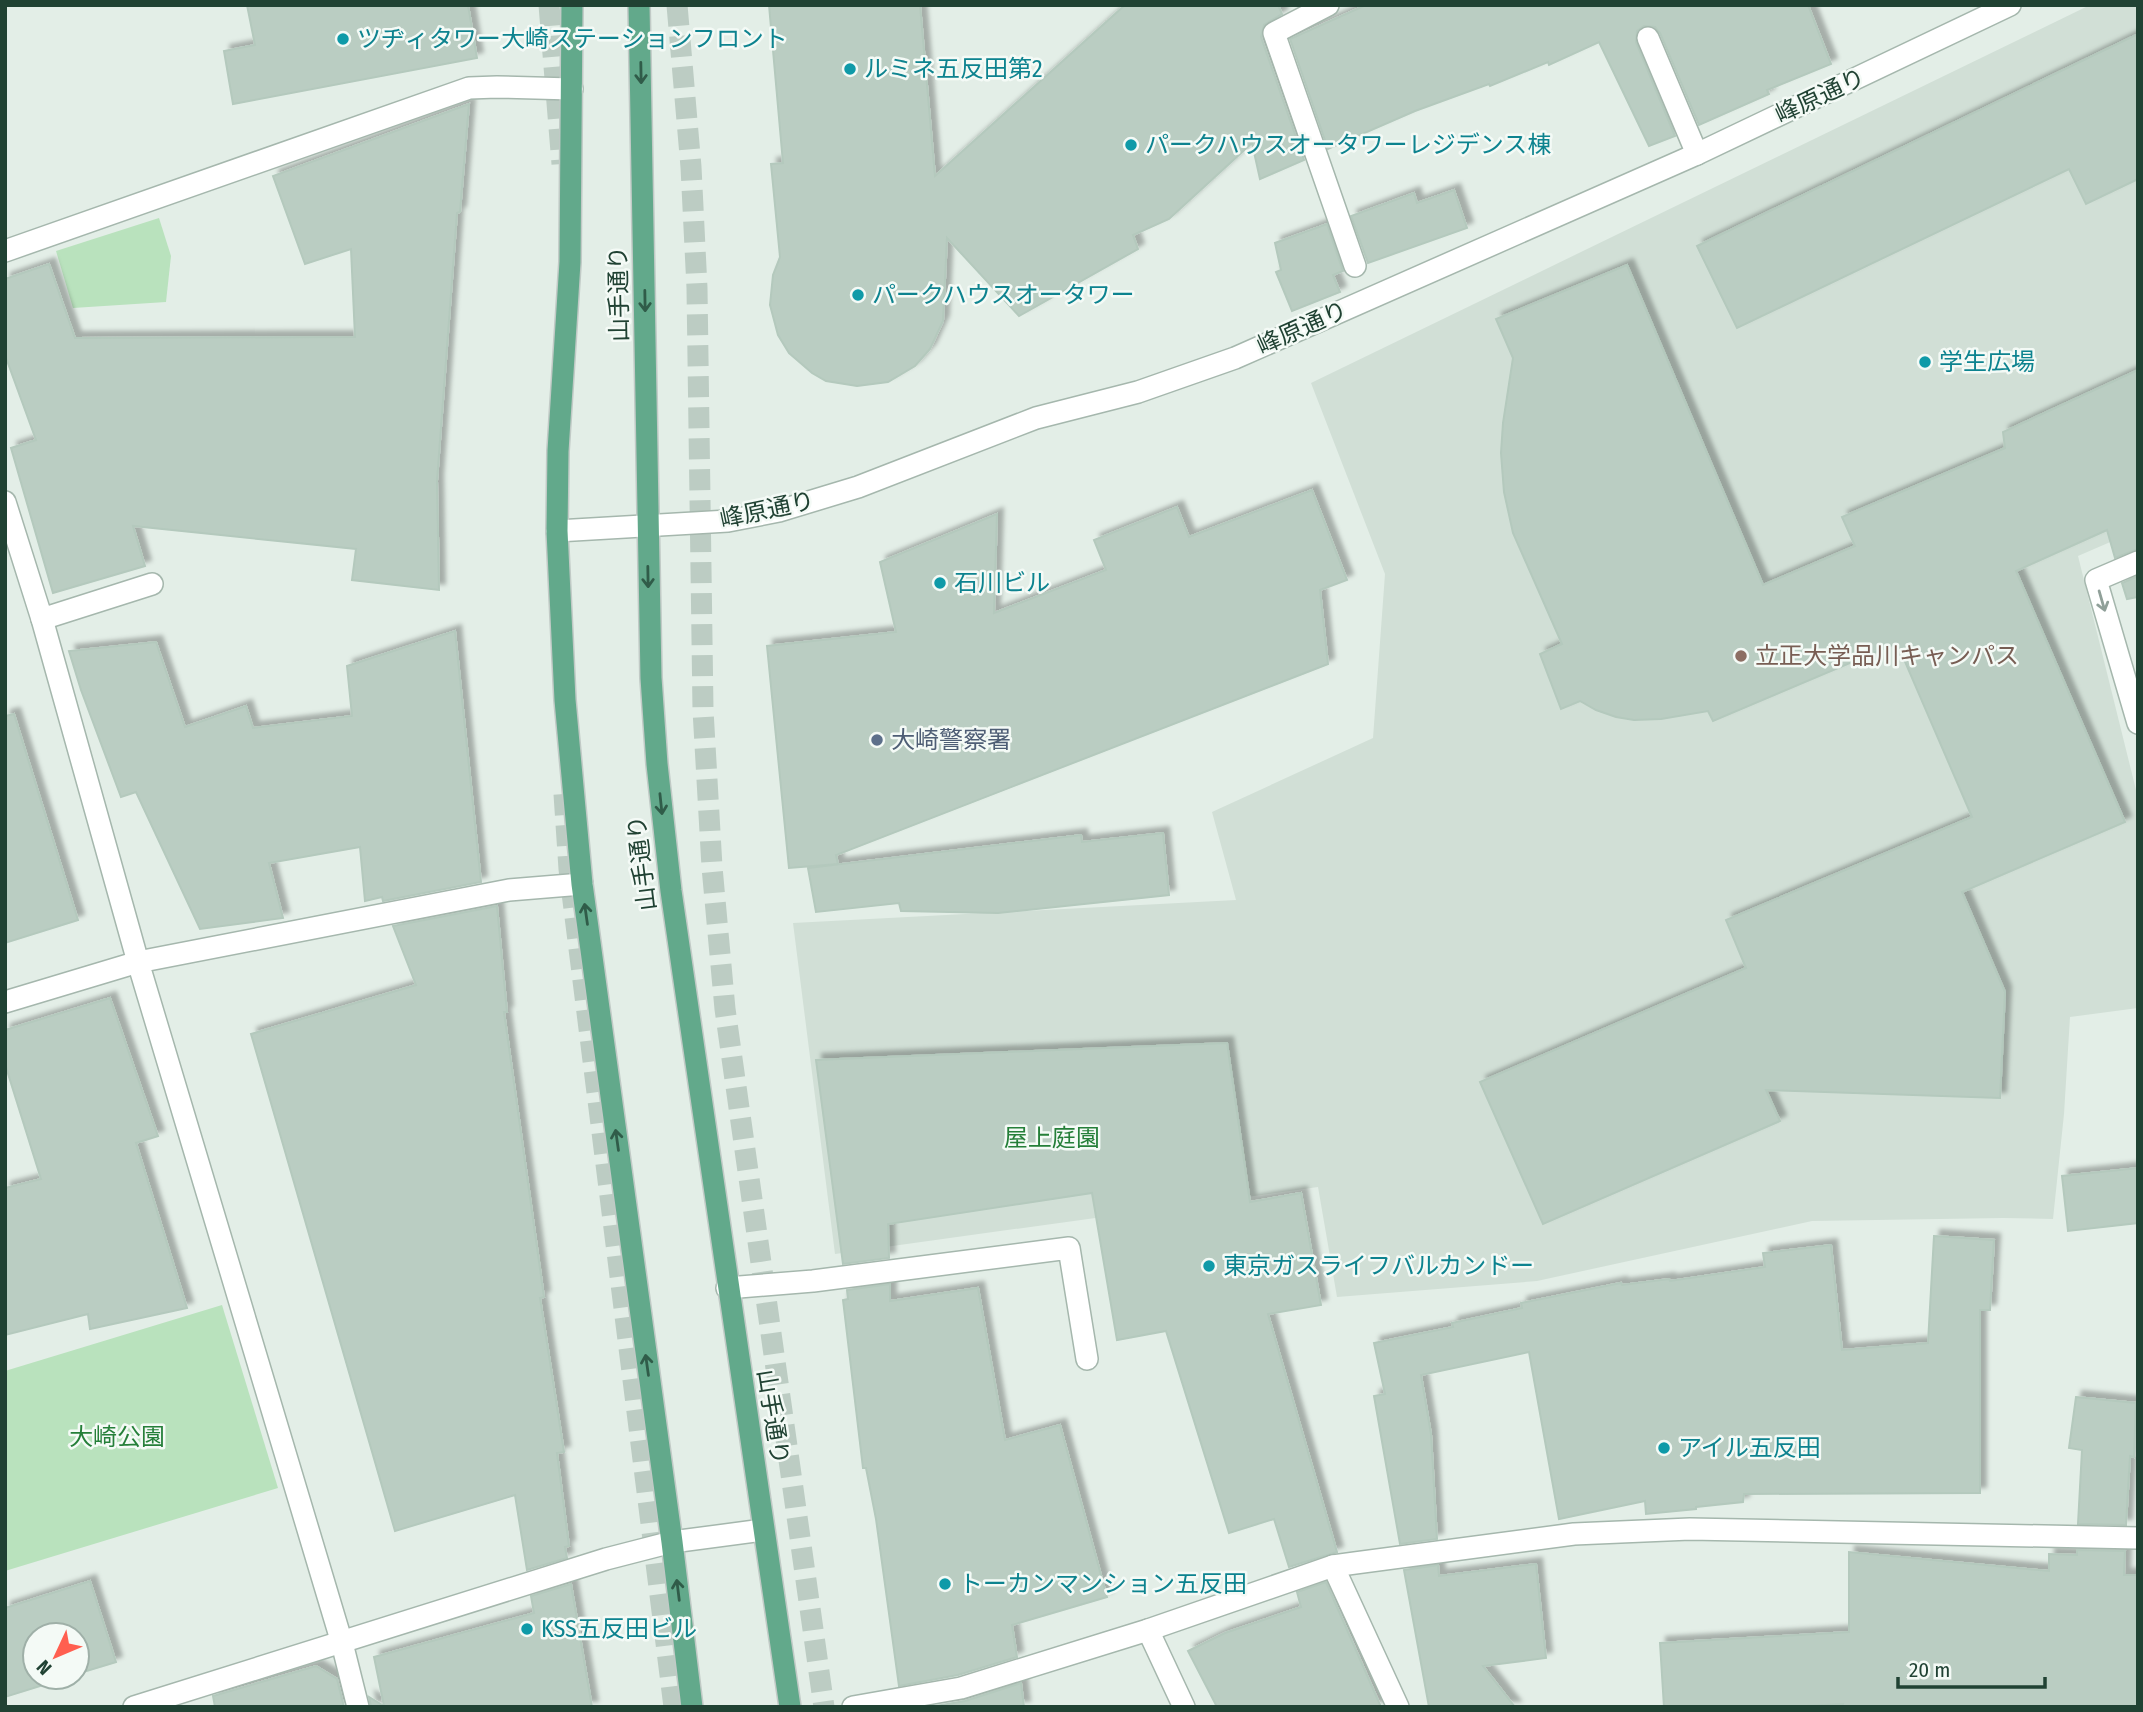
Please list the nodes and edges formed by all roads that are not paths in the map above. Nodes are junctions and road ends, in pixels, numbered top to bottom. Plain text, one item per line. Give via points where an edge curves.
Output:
1 (572, 5) edge
2 (639, 5) edge
3 (1328, 5) edge
4 (2010, 5) edge
5 (1648, 38) dead end
6 (572, 89) junction
7 (1697, 154) junction
8 (5, 251) edge
9 (1355, 266) dead end
10 (5, 502) edge
11 (648, 527) junction
12 (557, 531) junction
13 (2138, 562) edge
14 (152, 584) dead end
15 (42, 619) junction
16 (2138, 723) edge
17 (582, 884) junction
18 (138, 962) junction
19 (5, 1002) edge
20 (727, 1288) junction
21 (1087, 1359) dead end
22 (763, 1530) junction
23 (2138, 1538) edge
24 (672, 1542) junction
25 (1334, 1566) junction
26 (1148, 1630) junction
27 (342, 1643) junction
28 (157, 1704) edge
29 (134, 1707) edge
30 (358, 1707) edge
31 (692, 1707) edge
32 (790, 1707) edge
33 (853, 1707) edge
34 (1184, 1707) edge
35 (1398, 1707) edge

1 - 6 main road, 山手通り
2 -> 11 main road, 山手通り
3 - 9 street via 1274,33
4 - 7 street, 峰原通り
5 - 7 street
6 - 8 street via 469,88
6 - 12 main road, 山手通り via 570,262
7 - 11 street, 峰原通り via 1235,358 1138,393 1036,418 858,487 779,512
10 - 15 street
11 - 12 street, 峰原通り
11 -> 20 main road, 山手通り via 651,678 670,891
12 - 17 main road, 山手通り via 565,700
13 -> 16 street via 2096,580
14 - 15 street
15 - 18 street
17 - 18 street via 509,890
24 -> 17 main road, 山手通り
18 - 19 street
18 - 27 street
20 - 21 street via 1069,1248
20 - 22 main road, 山手通り
22 - 24 street
22 - 32 main road, 山手通り
23 - 25 street via 1690,1529 1574,1534
24 - 27 street
31 -> 24 main road, 山手通り
25 - 26 street
25 - 35 street
26 - 33 street via 961,1688
26 - 34 street
27 - 28 street
27 - 30 street
28 - 29 street

